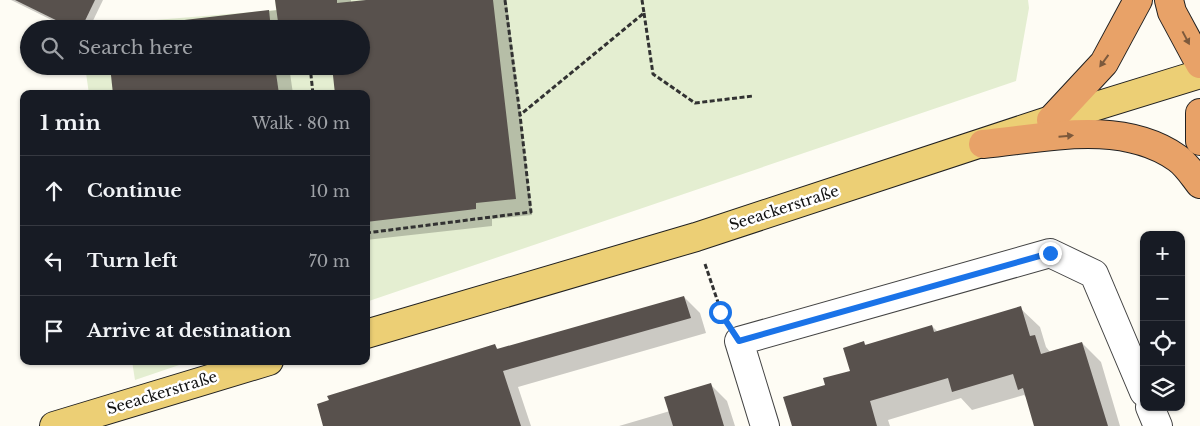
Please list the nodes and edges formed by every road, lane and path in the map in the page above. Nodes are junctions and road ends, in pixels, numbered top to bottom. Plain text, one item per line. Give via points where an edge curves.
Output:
1 (505, 0) edge
2 (642, 0) edge
3 (1138, 0) edge
4 (1169, 0) edge
5 (644, 13) junction
6 (1200, 64) edge
7 (1200, 74) edge
8 (311, 75) edge
9 (313, 90) edge
10 (753, 96) dead end
11 (1200, 113) edge
12 (520, 115) junction
13 (1051, 120) junction
14 (1200, 141) edge
15 (983, 144) junction
16 (1200, 184) edge
17 (370, 232) edge
18 (696, 237) junction
19 (370, 333) edge
20 (739, 341) junction
21 (257, 365) edge
22 (1140, 383) edge
23 (1152, 411) edge
24 (54, 426) edge
25 (765, 426) edge
26 (1158, 426) edge

1 - 12 path
2 - 5 path
3 -> 13 highway via 1104,62
4 -> 6 highway via 1172,12
5 - 10 path via 653,74 694,103
5 - 12 path
7 - 13 main road, Seeackerstraße
8 - 9 path
11 - 14 highway
12 - 17 path via 531,212
13 - 15 main road, Seeackerstraße
15 -> 16 highway via 1090,134 1128,136 1156,145 1179,159
15 - 18 main road, Seeackerstraße
18 - 19 main road, Seeackerstraße
18 - 20 path via 720,312
20 - 22 street via 1050,253 1094,274
20 - 25 street
21 - 24 main road, Seeackerstraße
23 - 26 street

